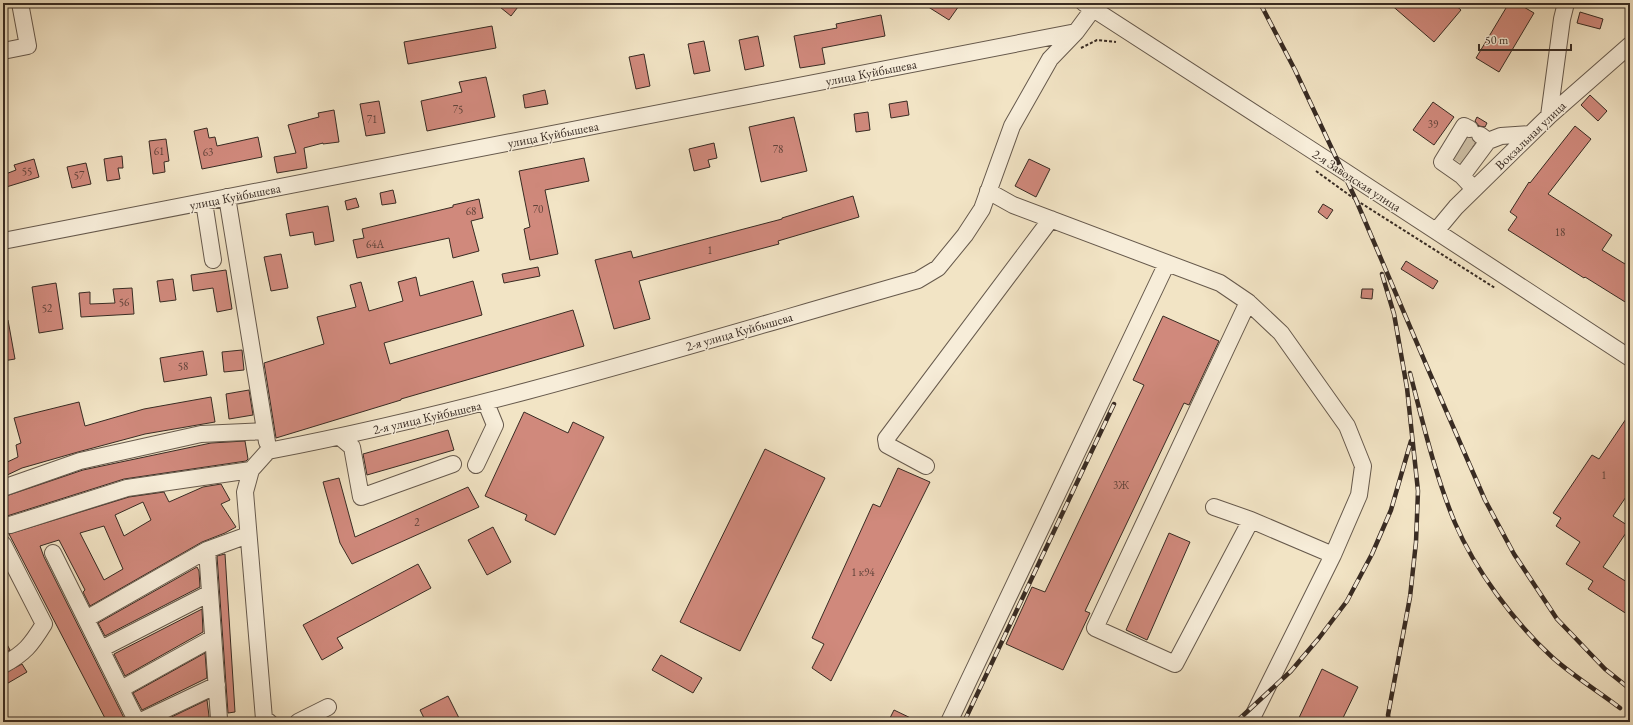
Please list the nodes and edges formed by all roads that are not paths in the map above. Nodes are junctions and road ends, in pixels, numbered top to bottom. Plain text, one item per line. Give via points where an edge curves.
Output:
1 (20, 3) edge
2 (1566, 3) edge
3 (1088, 6) edge
4 (1076, 32) junction
5 (1630, 45) edge
6 (3, 51) edge
7 (1549, 116) junction
8 (1530, 134) junction
9 (1469, 145) junction
10 (1462, 176) junction
11 (1474, 189) junction
12 (988, 191) junction
13 (227, 197) junction
14 (204, 202) junction
15 (1051, 219) junction
16 (1436, 231) junction
17 (3, 241) edge
18 (213, 260) dead end
19 (1167, 263) junction
20 (1248, 302) junction
21 (1630, 358) edge
22 (486, 403) junction
23 (265, 431) junction
24 (340, 437) junction
25 (268, 451) junction
26 (453, 464) dead end
27 (476, 465) dead end
28 (926, 466) dead end
29 (251, 470) junction
30 (3, 488) edge
31 (1214, 507) dead end
32 (1252, 520) junction
33 (10, 526) dead end
34 (248, 535) junction
35 (3, 544) edge
36 (207, 550) junction
37 (53, 553) dead end
38 (1333, 555) junction
39 (210, 593) junction
40 (86, 619) junction
41 (213, 638) junction
42 (101, 649) junction
43 (3, 665) edge
44 (217, 685) junction
45 (121, 689) junction
46 (328, 707) dead end
47 (266, 721) edge
48 (138, 722) edge
49 (217, 722) edge
50 (298, 722) edge
51 (949, 722) edge
52 (1250, 722) edge

1 - 6 street via 28,46
2 - 7 street
3 - 4 street
3 - 16 street, 2-я Заводская улица
4 - 12 street, 2-я улица Куйбышева via 1050,59 1012,126
4 - 13 street, улица Куйбышева
5 - 7 street, Вокзальная улица
7 - 8 street, Вокзальная улица
8 - 9 street via 1500,136
8 - 11 street, Вокзальная улица
9 - 10 street
9 - 10 street via 1442,162
10 - 11 street
11 - 16 street, Вокзальная улица
12 - 15 street via 1013,205
12 - 22 street, 2-я улица Куйбышева via 982,208 965,235 938,268 918,280
13 - 14 street, улица Куйбышева
13 - 23 street
14 - 17 street, улица Куйбышева
14 - 18 street
15 - 19 street
15 - 28 street via 886,439 888,445
16 - 21 street, 2-я Заводская улица
19 - 20 street via 1220,283
19 - 51 street
20 - 32 street via 1095,628 1175,664
20 - 38 street via 1281,333 1347,426 1363,466 1359,495
22 - 24 street, 2-я улица Куйбышева
22 - 27 street via 495,425
23 - 25 street
23 - 30 street via 201,434 80,461
24 - 25 street, 2-я улица Куйбышева
24 - 26 street via 352,447 361,497
25 - 29 street
29 - 33 street via 127,488
29 - 34 street via 245,492
31 - 32 street
32 - 38 street
34 - 36 street
34 - 47 street
35 - 43 street via 44,624 31,645 18,657
36 - 39 street
36 - 40 street
37 - 40 street
38 - 52 street
39 - 41 street
39 - 42 street
40 - 42 street
41 - 44 street
41 - 45 street
42 - 45 street
44 - 48 street
44 - 49 street
45 - 48 street
46 - 50 street

